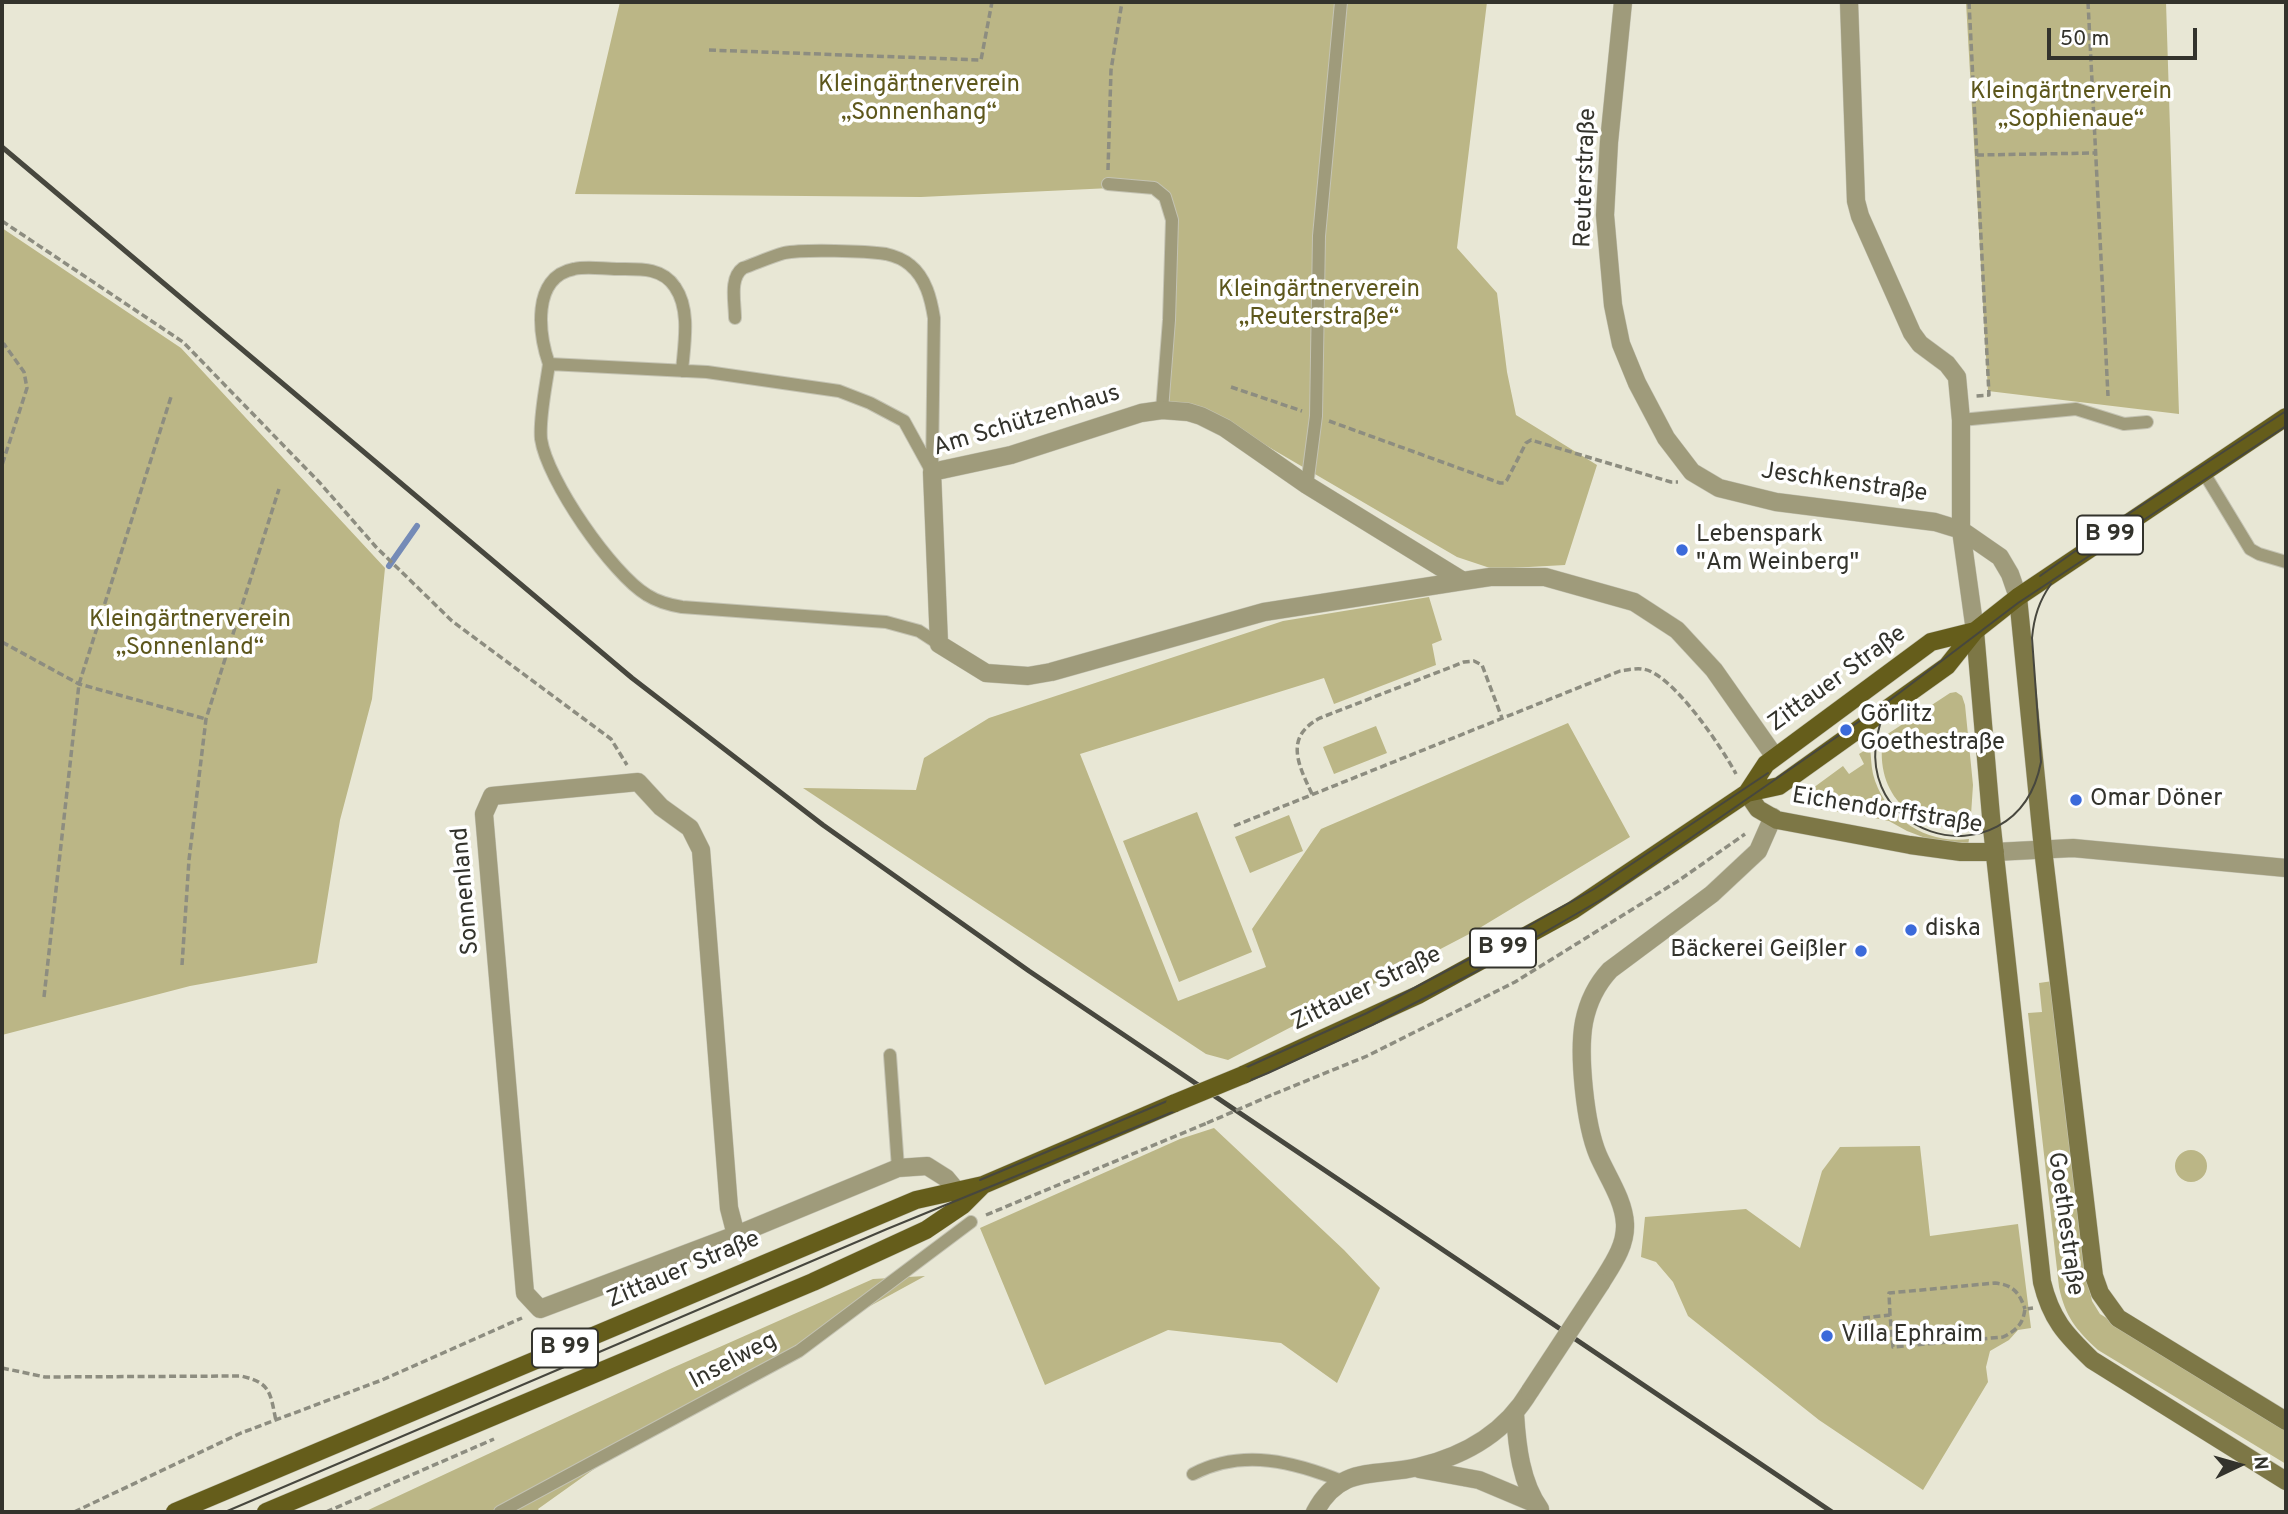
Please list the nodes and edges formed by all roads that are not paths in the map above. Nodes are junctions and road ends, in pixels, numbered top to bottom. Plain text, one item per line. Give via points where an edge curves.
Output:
1 (1341, 2) edge
2 (1623, 2) edge
3 (1849, 2) edge
4 (1108, 184) road end
5 (735, 318) dead end
6 (549, 365) junction
7 (682, 371) junction
8 (1162, 411) junction
9 (2286, 417) edge
10 (1961, 420) junction
11 (2147, 422) dead end
12 (932, 472) junction
13 (2204, 473) junction
14 (1307, 485) junction
15 (1719, 488) joint
16 (1961, 530) junction
17 (2286, 562) edge
18 (1463, 581) junction
19 (2018, 597) junction
20 (1975, 631) junction
21 (939, 644) junction
22 (1775, 757) junction
23 (1747, 793) junction
24 (1773, 817) junction
25 (2043, 849) junction
26 (1995, 852) junction
27 (2286, 868) edge
28 (890, 1055) dead end
29 (898, 1168) junction
30 (960, 1198) junction
31 (971, 1222) road end
32 (736, 1235) junction
33 (1515, 1414) junction
34 (2286, 1421) edge
35 (1416, 1468) junction
36 (1193, 1474) dead end
37 (2286, 1481) edge
38 (1344, 1482) junction
39 (1539, 1508) edge
40 (175, 1512) edge
41 (266, 1512) edge
42 (500, 1512) edge
43 (1315, 1512) edge

1 - 14 lane via 1319,236 1316,416
2 - 15 street, Reuterstraße via 1605,215 1613,305 1621,344 1667,438 1692,472
3 - 10 street via 1858,208 1912,333 1957,377
4 - 8 lane via 1154,188 1165,197 1172,220
5 - 12 lane via 738,272 784,253 885,254 913,267 931,300 934,318
6 - 7 lane
6 - 7 lane via 541,337 541,310 546,290 556,278 576,268 641,269 666,277 677,288 684,309
6 - 21 lane via 541,437 549,467 559,489 615,567 646,595 682,607 886,622 919,631
7 - 12 lane via 839,391 860,399 904,421
8 - 12 street, Am Schützenhaus via 1141,413 1011,455
8 - 14 street, Am Schützenhaus via 1201,416 1225,428
9 - 13 main road, Zittauer Straße / B 99
10 - 11 lane via 2077,409 2124,424
10 - 16 street
12 - 21 street, Am Schützenhaus
13 - 17 lane via 2250,549
13 - 19 main road, Zittauer Straße / B 99
14 - 18 street, Am Schützenhaus
15 - 16 street, Jeschkenstraße via 1776,502 1935,522
16 - 19 street, Jeschkenstraße via 2000,557
16 - 20 street
18 - 21 street via 1264,612 1028,676 986,673
18 - 22 street via 1545,577 1634,602 1677,630 1714,670
19 - 20 main road, Zittauer Straße / B 99
19 - 25 street, Goethestraße
20 - 22 main road, Zittauer Straße / B 99 via 1931,642
20 - 23 main road, Zittauer Straße / B 99 via 1947,666 1779,786
20 - 26 street, Goethestraße
22 - 23 main road, Zittauer Straße / B 99
23 - 24 street, Eichendorffstraße via 1758,809
23 - 30 main road, Zittauer Straße / B 99, bridge via 1573,910 1418,995
24 - 26 street, Eichendorffstraße via 1910,845
24 - 33 street, Eichendorffstraße, bridge via 1758,851 1712,894 1610,970 1588,1005 1582,1047 1586,1104 1596,1151 1623,1211 1625,1227 1620,1251
25 - 26 street
25 - 27 street
25 - 34 street, Goethestraße via 2091,1256 2100,1293 2134,1329
26 - 37 street, Goethestraße via 2042,1282 2049,1306 2065,1334 2092,1360
28 - 29 lane
29 - 30 street via 927,1166 946,1178
29 - 32 street
30 - 40 main road, Zittauer Straße / B 99 via 903,1205
30 - 41 main road, Zittauer Straße / B 99 via 926,1230 813,1282
31 - 42 lane, Inselweg via 799,1351
32 - 32 street, Sonnenland via 729,1208 701,850 690,828 638,782 492,796 484,814 525,1293 540,1310
33 - 35 street, Eichendorffstraße via 1461,1453
33 - 39 street via 1524,1475
35 - 38 street via 1371,1472
35 - 39 street via 1479,1480
36 - 38 lane via 1207,1466 1252,1459 1289,1462
38 - 43 street

